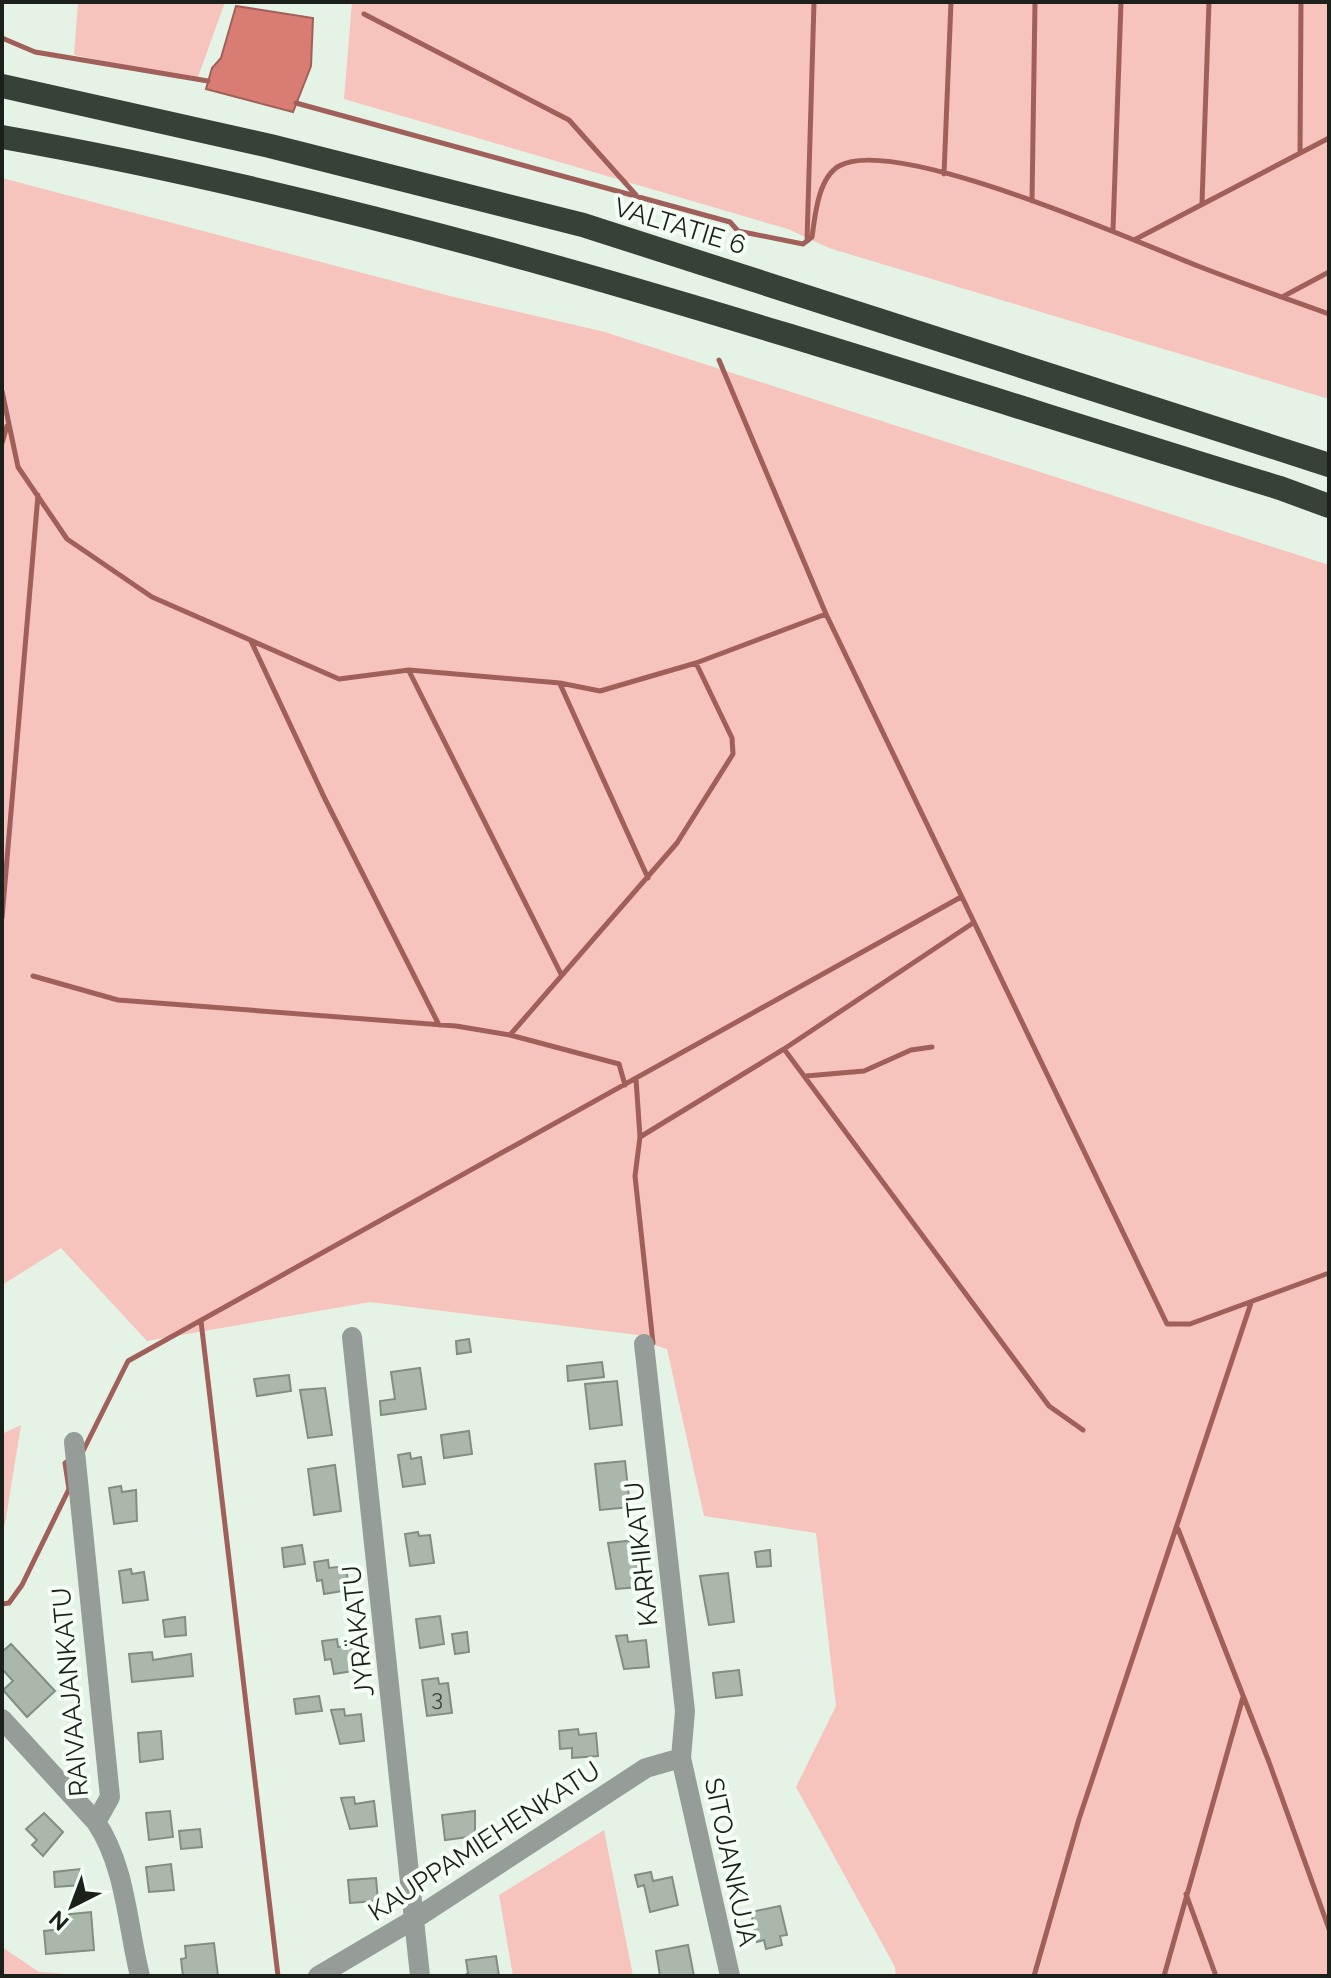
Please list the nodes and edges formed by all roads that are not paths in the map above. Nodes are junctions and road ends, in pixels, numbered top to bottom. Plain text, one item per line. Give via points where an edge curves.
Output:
1 (2, 86) edge
2 (2, 137) edge
3 (1329, 465) edge
4 (1329, 506) edge
5 (352, 1337) dead end
6 (644, 1344) dead end
7 (74, 1442) dead end
8 (2, 1719) edge
9 (681, 1758) junction
10 (96, 1822) junction
11 (413, 1920) junction
12 (140, 1976) edge
13 (318, 1976) edge
14 (420, 1976) edge
15 (730, 1976) edge

1 - 3 highway, VALTATIE 6 via 270,146 583,225
2 - 4 highway via 268,190 484,246
5 - 11 street, JYRÄKATU
6 - 9 street, KARHIKATU via 685,1711
7 - 10 street, RAIVAAJANKATU via 110,1797
8 - 10 street
9 - 11 street, KAUPPAMIEHENKATU via 646,1768
9 - 15 street, SITOJANKUJA
10 - 12 street, RAIVAAJANKATU via 114,1859
11 - 13 street, KAUPPAMIEHENKATU
11 - 14 street, JYRÄKATU

